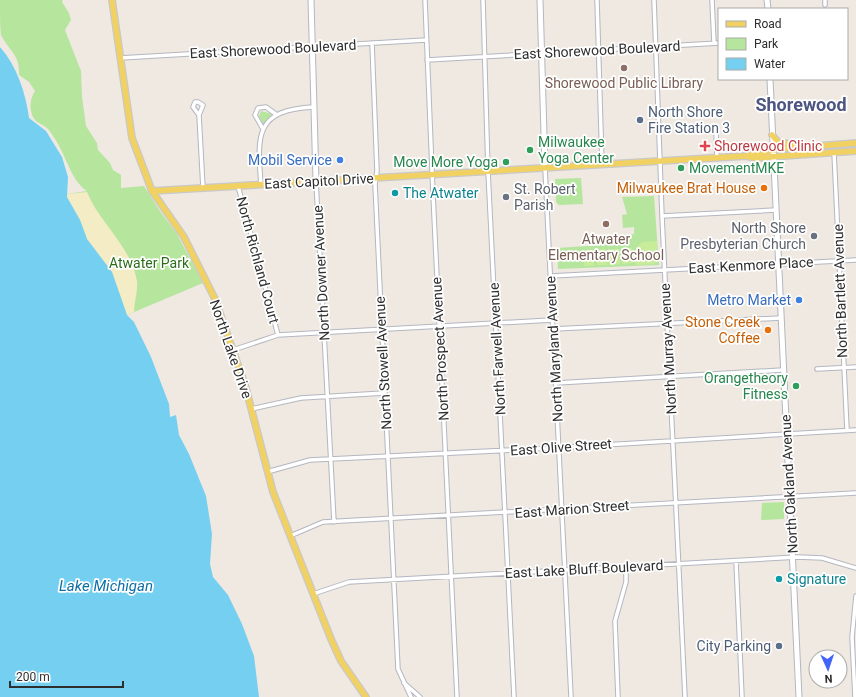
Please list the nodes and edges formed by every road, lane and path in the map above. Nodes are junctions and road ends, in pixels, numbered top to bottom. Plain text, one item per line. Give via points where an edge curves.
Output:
1 (112, 0) edge
2 (311, 0) edge
3 (425, 0) edge
4 (483, 0) edge
5 (540, 0) edge
6 (597, 0) edge
7 (654, 0) edge
8 (712, 0) edge
9 (825, 0) edge
10 (825, 6) dead end
11 (426, 40) junction
12 (372, 43) junction
13 (714, 43) junction
14 (718, 43) edge
15 (312, 46) junction
16 (656, 47) junction
17 (598, 50) junction
18 (541, 53) junction
19 (485, 56) junction
20 (120, 58) junction
21 (428, 60) junction
22 (770, 80) edge
23 (314, 107) junction
24 (199, 115) dead end
25 (277, 115) junction
26 (263, 129) junction
27 (716, 133) dead end
28 (772, 135) junction
29 (856, 144) edge
30 (825, 145) junction
31 (773, 150) junction
32 (856, 151) edge
33 (834, 152) junction
34 (749, 156) junction
35 (773, 157) junction
36 (717, 159) junction
37 (660, 161) junction
38 (602, 164) junction
39 (546, 168) junction
40 (488, 171) junction
41 (432, 175) junction
42 (376, 178) junction
43 (316, 181) junction
44 (261, 185) junction
45 (238, 186) junction
46 (203, 188) junction
47 (152, 190) junction
48 (776, 210) junction
49 (662, 216) junction
50 (839, 260) junction
51 (856, 260) edge
52 (778, 263) junction
53 (664, 270) junction
54 (551, 276) junction
55 (781, 318) junction
56 (552, 320) junction
57 (496, 323) junction
58 (667, 323) junction
59 (439, 326) junction
60 (381, 329) junction
61 (553, 329) junction
62 (324, 332) junction
63 (278, 335) junction
64 (233, 350) junction
65 (844, 367) junction
66 (856, 367) edge
67 (818, 369) dead end
68 (784, 370) junction
69 (670, 377) junction
70 (556, 383) junction
71 (384, 393) junction
72 (327, 396) junction
73 (251, 409) junction
74 (847, 430) junction
75 (856, 430) edge
76 (786, 434) junction
77 (673, 440) junction
78 (559, 447) junction
79 (502, 450) junction
80 (445, 453) junction
81 (388, 456) junction
82 (331, 460) junction
83 (267, 472) junction
84 (856, 493) edge
85 (790, 496) junction
86 (676, 503) junction
87 (562, 510) junction
88 (505, 513) junction
89 (448, 516) junction
90 (390, 519) junction
91 (334, 522) junction
92 (290, 536) junction
93 (793, 557) junction
94 (736, 561) junction
95 (678, 564) junction
96 (626, 567) junction
97 (856, 568) edge
98 (565, 570) junction
99 (508, 573) junction
100 (450, 576) junction
101 (394, 579) junction
102 (313, 594) junction
103 (856, 596) edge
104 (403, 682) junction
105 (366, 697) edge
106 (411, 697) edge
107 (420, 697) edge
108 (457, 697) edge
109 (514, 697) edge
110 (571, 697) edge
111 (618, 697) edge
112 (685, 697) edge
113 (742, 697) edge
114 (799, 697) edge
115 (855, 697) edge

1 - 20 main road, North Lake Drive
2 - 15 main road, North Downer Avenue
3 - 11 street, North Prospect Avenue
4 - 19 street, North Farwell Avenue
5 - 18 main road, North Maryland Avenue
6 - 17 street
7 - 16 street, North Murray Avenue
8 - 13 street
9 - 10 street
11 - 12 street, East Shorewood Boulevard
11 - 21 street, North Prospect Avenue
12 - 15 street, East Shorewood Boulevard
12 - 42 street, North Stowell Avenue
13 - 14 street, East Shorewood Boulevard
13 - 16 street, East Shorewood Boulevard
15 - 20 street, East Shorewood Boulevard
15 - 23 main road, North Downer Avenue
16 - 17 street, East Shorewood Boulevard
16 - 37 street, North Murray Avenue
17 - 18 street, East Shorewood Boulevard
17 - 38 street
18 - 19 street, East Shorewood Boulevard
18 - 39 main road, North Maryland Avenue
19 - 21 street, East Shorewood Boulevard
19 - 40 street, North Farwell Avenue
20 - 47 main road, North Lake Drive via 132,138
21 - 41 street, North Prospect Avenue
22 - 28 main road, North Oakland Avenue
23 - 25 street via 288,109
23 - 43 main road, North Downer Avenue
24 - 46 street
25 - 26 street
25 - 26 street via 266,107 258,108 255,115
26 - 44 street via 259,150
27 - 36 street
28 - 30 main road via 778,142 786,145
28 - 31 main road, North Oakland Avenue
29 - 30 main road, East Capitol Drive
29 - 33 main road via 838,146
30 - 31 main road, East Capitol Drive
31 - 34 main road, East Capitol Drive
31 - 35 main road, North Oakland Avenue
32 - 33 main road, East Capitol Drive
33 - 35 main road, East Capitol Drive
33 - 50 street, North Bartlett Avenue
34 - 35 main road, East Capitol Drive
34 - 36 main road, East Capitol Drive
35 - 48 main road, North Oakland Avenue
36 - 37 main road, East Capitol Drive
37 - 38 main road, East Capitol Drive
37 - 49 street, North Murray Avenue
38 - 39 main road, East Capitol Drive
39 - 40 main road, East Capitol Drive
39 - 54 street, North Maryland Avenue
40 - 41 main road, East Capitol Drive
40 - 57 street, North Farwell Avenue
41 - 42 main road, East Capitol Drive
41 - 59 street, North Prospect Avenue
42 - 43 main road, East Capitol Drive
42 - 60 street, North Stowell Avenue via 374,184
43 - 44 main road, East Capitol Drive
43 - 62 street, North Downer Avenue
44 - 45 main road, East Capitol Drive
45 - 46 main road, East Capitol Drive
45 - 63 street, North Richland Court
46 - 47 main road, East Capitol Drive
47 - 64 main road, North Lake Drive via 189,246 215,299
48 - 49 street
48 - 52 main road, North Oakland Avenue
49 - 53 street, North Murray Avenue
50 - 51 street, East Kenmore Place
50 - 52 street, East Kenmore Place
50 - 65 street, North Bartlett Avenue
52 - 53 street, East Kenmore Place
52 - 55 main road, North Oakland Avenue
53 - 54 street, East Kenmore Place
53 - 58 street, North Murray Avenue
54 - 56 street, North Maryland Avenue
55 - 58 street
55 - 68 main road, North Oakland Avenue
56 - 57 street
56 - 61 street, North Maryland Avenue
57 - 59 street
57 - 79 street, North Farwell Avenue
58 - 61 street
58 - 69 street, North Murray Avenue
59 - 60 street
59 - 80 street, North Prospect Avenue
60 - 62 street
60 - 71 street, North Stowell Avenue
61 - 70 street, North Maryland Avenue
62 - 63 street
62 - 72 street, North Downer Avenue
63 - 64 street
64 - 73 main road, North Lake Drive
65 - 66 street
65 - 67 street
65 - 74 street, North Bartlett Avenue
68 - 69 street
68 - 76 main road, North Oakland Avenue
69 - 70 street
69 - 77 street, North Murray Avenue
70 - 78 street, North Maryland Avenue
71 - 72 street
71 - 81 street, North Stowell Avenue
72 - 73 street via 301,398
72 - 82 street, North Downer Avenue
73 - 83 main road, North Lake Drive
74 - 75 street, East Olive Street
74 - 76 street, East Olive Street
76 - 77 street, East Olive Street
76 - 85 main road, North Oakland Avenue
77 - 78 street, East Olive Street
77 - 86 street, North Murray Avenue
78 - 79 street, East Olive Street
78 - 87 street, North Maryland Avenue
79 - 80 street, East Olive Street
79 - 88 street, North Farwell Avenue
80 - 81 street, East Olive Street
80 - 89 street, North Prospect Avenue
81 - 82 street, East Olive Street
81 - 90 street, North Stowell Avenue
82 - 83 street, East Olive Street via 310,460
82 - 91 street, North Downer Avenue
83 - 92 main road, North Lake Drive
84 - 85 street, East Marion Street
85 - 86 street, East Marion Street
85 - 93 main road, North Oakland Avenue
86 - 87 street, East Marion Street
86 - 95 street, North Murray Avenue
87 - 88 street, East Marion Street
87 - 98 street, North Maryland Avenue
88 - 89 street, East Marion Street
88 - 99 street, North Farwell Avenue
89 - 90 street, East Marion Street
89 - 100 street, North Prospect Avenue
90 - 91 street, East Marion Street
90 - 101 street, North Stowell Avenue
91 - 92 street, East Marion Street via 319,523
92 - 102 main road, North Lake Drive
93 - 94 street, East Lake Bluff Boulevard
93 - 97 street, East Lake Bluff Boulevard via 822,558
93 - 114 main road, North Oakland Avenue
94 - 95 street, East Lake Bluff Boulevard
94 - 113 street
95 - 96 street, East Lake Bluff Boulevard
95 - 112 street, North Murray Avenue
96 - 98 street, East Lake Bluff Boulevard
96 - 111 street via 626,582 614,621
98 - 99 street, East Lake Bluff Boulevard
98 - 110 street, North Maryland Avenue
99 - 100 street, East Lake Bluff Boulevard
99 - 109 street, North Farwell Avenue
100 - 101 street, East Lake Bluff Boulevard
100 - 108 street, North Prospect Avenue
101 - 102 street, East Lake Bluff Boulevard via 349,582
101 - 104 street, North Stowell Avenue via 398,669
102 - 105 main road, North Lake Drive via 341,661
103 - 115 street via 852,637
104 - 106 street, North Stowell Avenue
104 - 107 street

